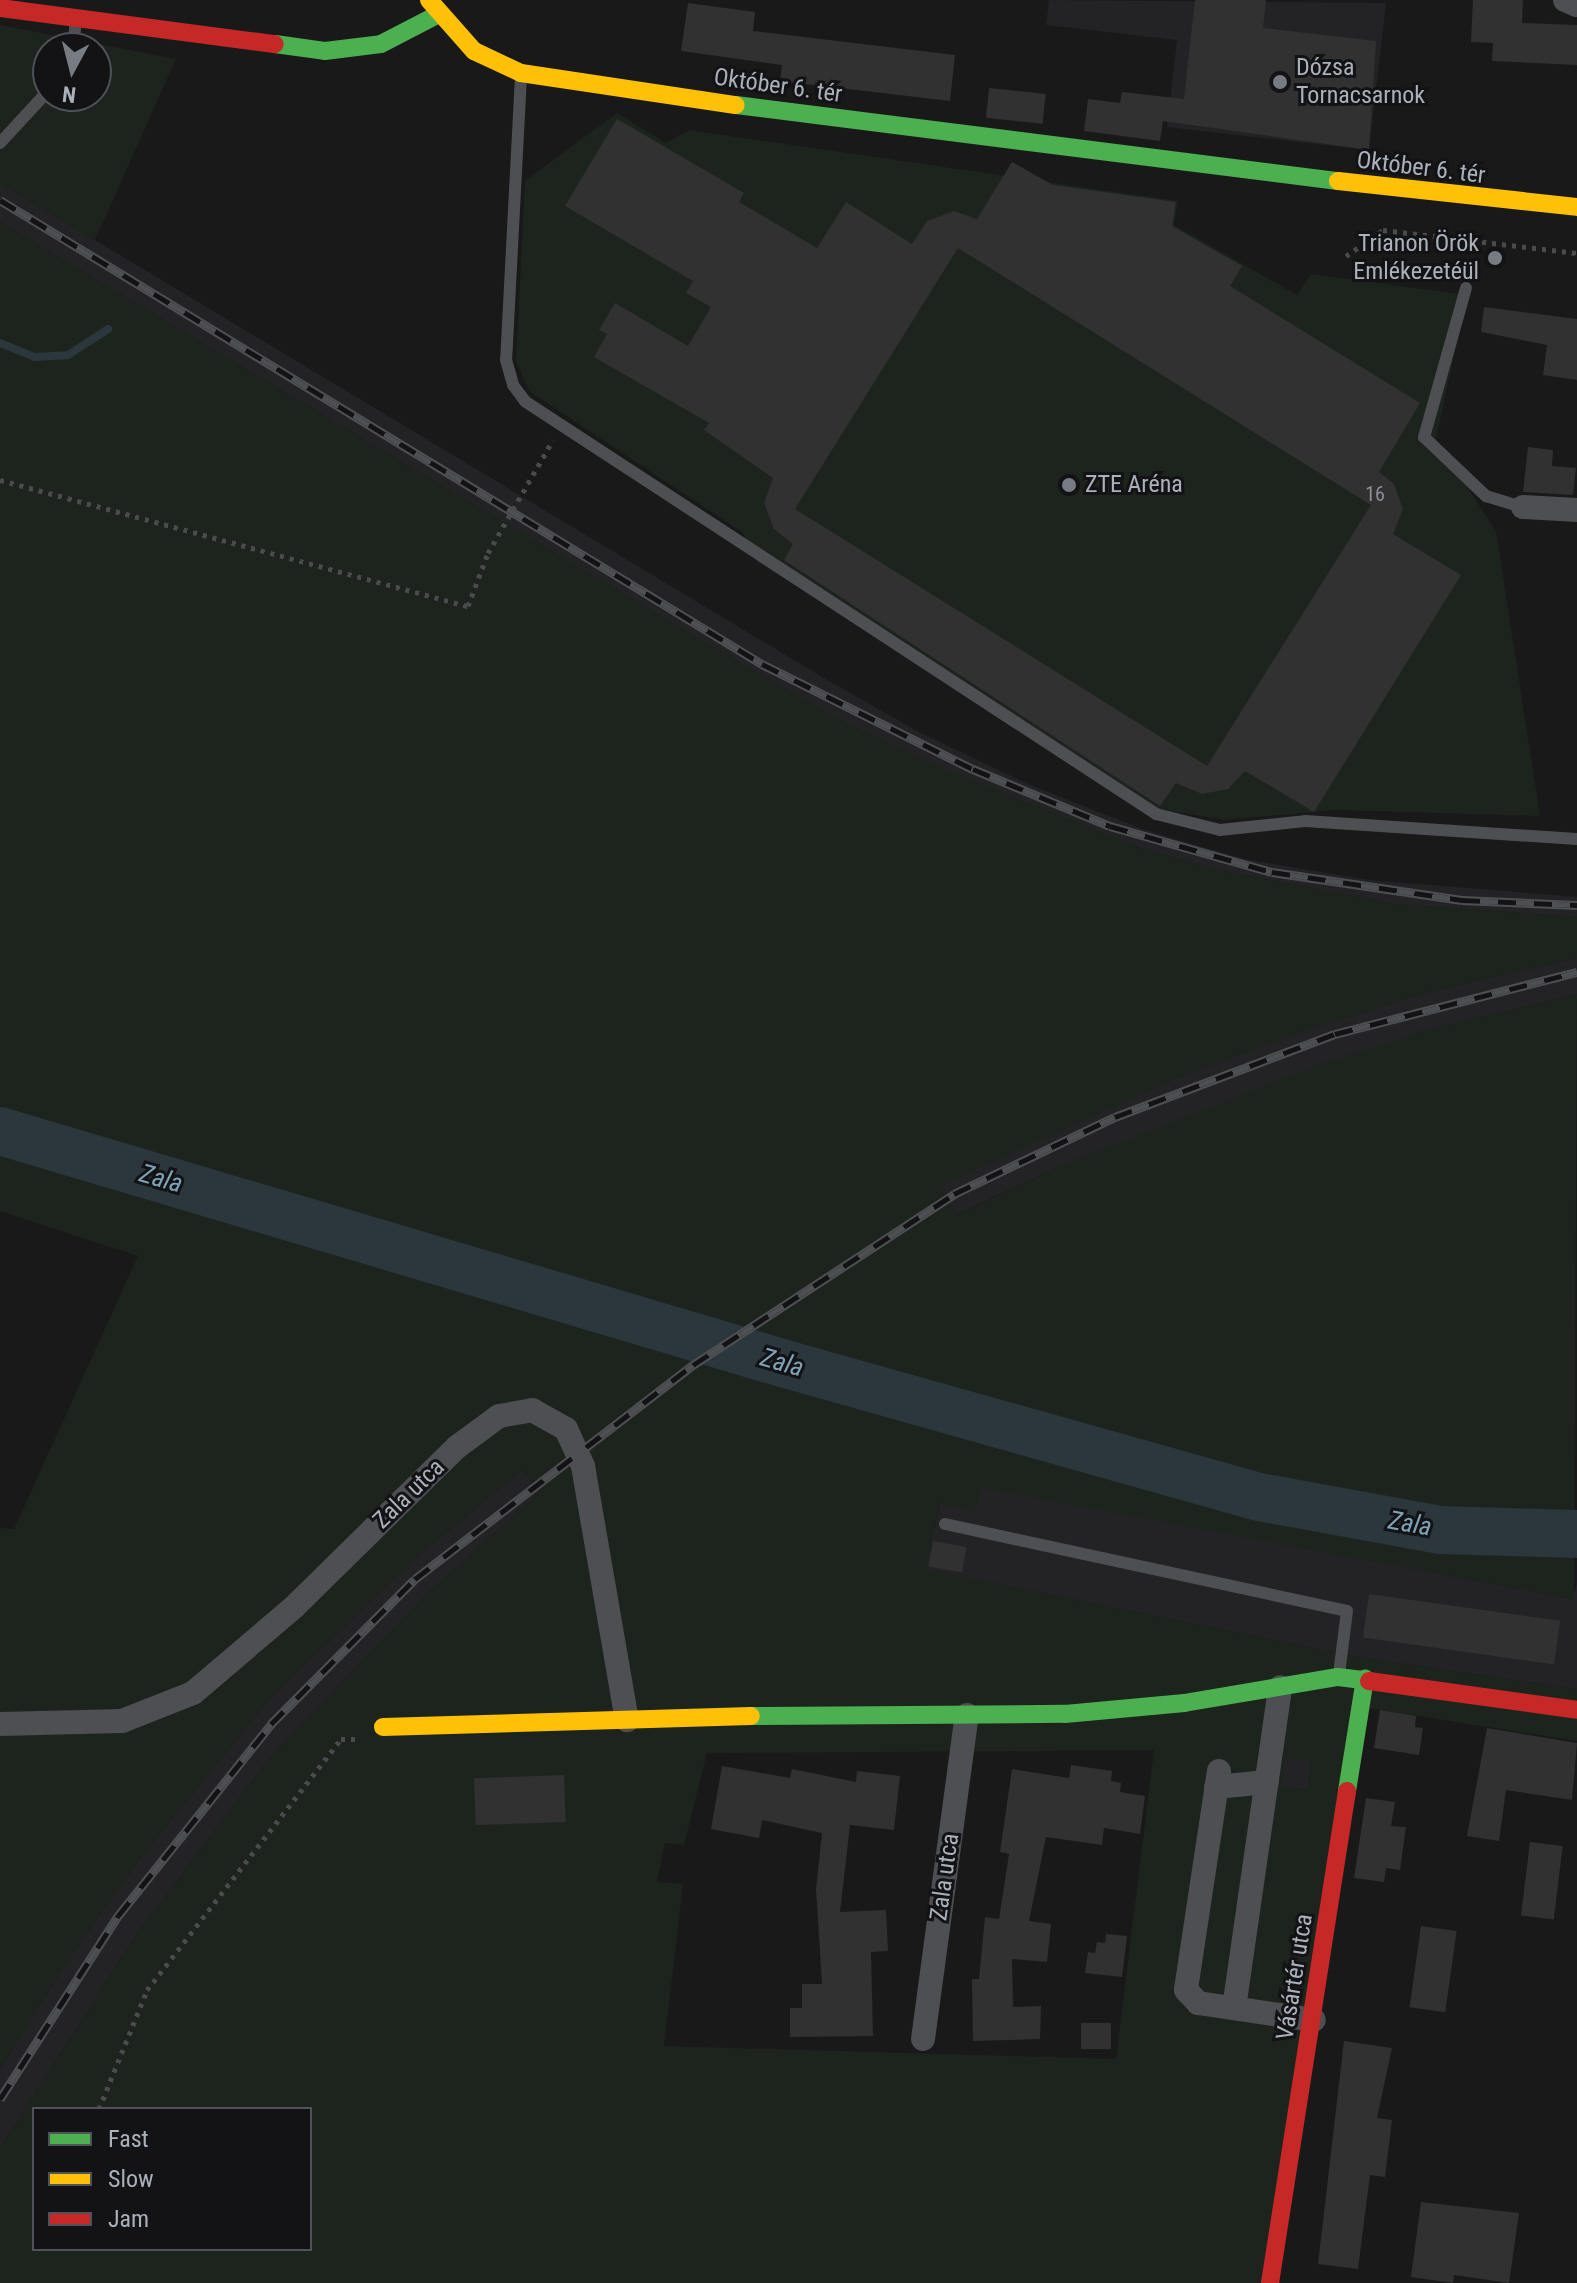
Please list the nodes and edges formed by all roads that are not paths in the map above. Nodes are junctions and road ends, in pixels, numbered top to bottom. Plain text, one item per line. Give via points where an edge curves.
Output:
1 (1565, 0) edge
2 (1577, 5) edge
3 (433, 7) edge
4 (0, 8) edge
5 (77, 18) junction
6 (75, 32) edge
7 (521, 73) junction
8 (32, 108) edge
9 (0, 143) edge
10 (1521, 204) junction
11 (1577, 207) edge
12 (1577, 217) edge
13 (1466, 288) dead end
14 (1523, 507) joint
15 (1577, 510) edge
16 (1577, 839) edge
17 (945, 1524) dead end
18 (1338, 1677) junction
19 (1365, 1678) junction
20 (1280, 1687) junction
21 (1577, 1710) edge
22 (967, 1715) junction
23 (627, 1720) junction
24 (0, 1724) edge
25 (383, 1727) road end
26 (1267, 1782) junction
27 (1234, 2008) junction
28 (1314, 2020) junction
29 (923, 2039) dead end
30 (1270, 2283) edge

1 - 2 street
3 - 5 street, Október 6. tér via 381,44 325,51
3 - 7 street, Október 6. tér via 474,51
4 - 5 street, Október 6. tér
5 - 6 lane
7 - 10 street, Október 6. tér via 1196,166
7 - 16 lane via 506,360 513,385 526,402 1156,814 1220,830 1305,821
8 - 9 lane
10 - 11 street, Október 6. tér
10 - 12 street
13 - 14 lane via 1424,437 1486,496
14 - 15 street
17 - 18 lane via 1347,1611
18 - 19 street
18 - 20 street
19 - 21 street
19 - 28 street, Vásártér utca
20 - 22 street via 1170,1705
20 - 26 street
22 - 23 street
22 - 29 street, Zala utca
23 - 24 street, Zala utca via 583,1466 566,1429 532,1410 499,1416 465,1440 294,1607 193,1693 122,1721
23 - 25 street
26 - 27 street
26 - 27 street via 1217,1779 1186,1990 1198,2003
27 - 28 street
28 - 30 street, Vásártér utca

